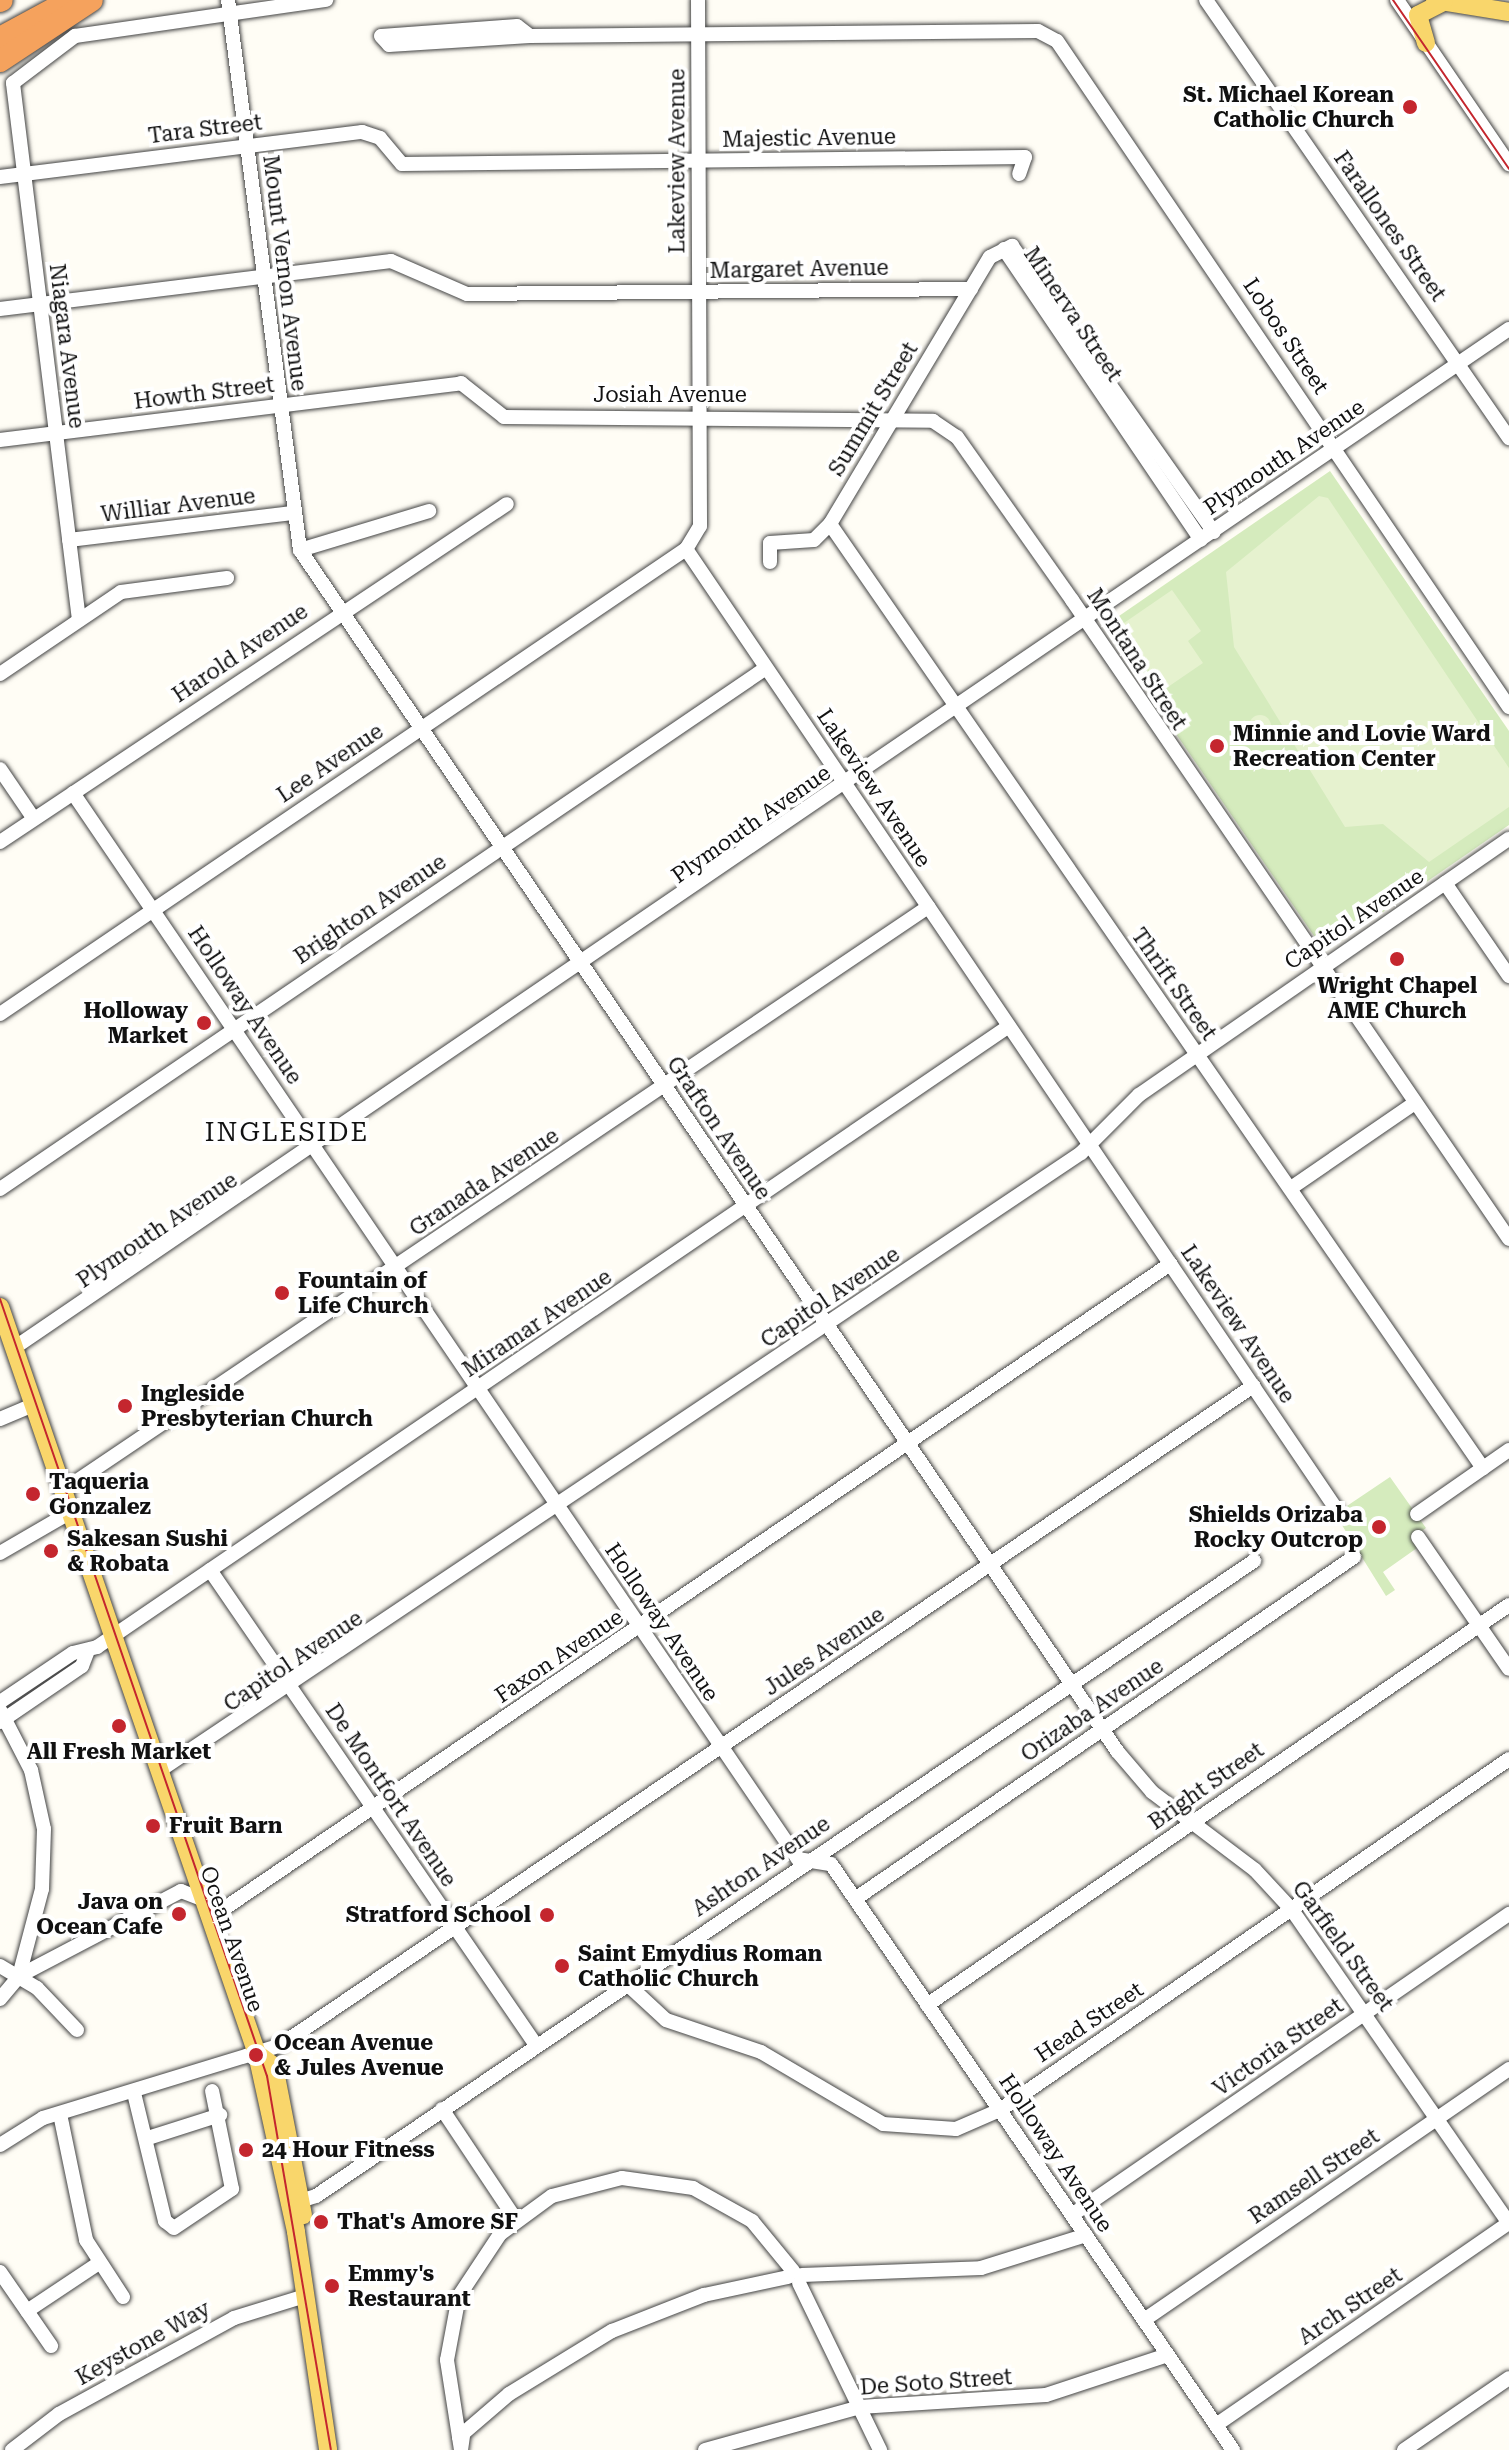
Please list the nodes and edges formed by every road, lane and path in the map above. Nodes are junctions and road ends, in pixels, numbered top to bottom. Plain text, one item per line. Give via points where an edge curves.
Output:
1 (70, 0) edge
2 (92, 0) edge
3 (326, 0) edge
4 (698, 0) edge
5 (1206, 0) edge
6 (1397, 0) edge
7 (1440, 1) edge
8 (229, 7) edge
9 (1509, 12) edge
10 (530, 36) junction
11 (699, 36) junction
12 (0, 38) edge
13 (1426, 43) junction
14 (0, 61) edge
15 (247, 146) junction
16 (699, 162) junction
17 (402, 164) joint
18 (1509, 164) edge
19 (24, 174) junction
20 (1019, 174) dead end
21 (0, 177) edge
22 (1004, 249) joint
23 (263, 277) junction
24 (971, 289) junction
25 (699, 293) junction
26 (40, 304) junction
27 (0, 309) edge
28 (1509, 329) edge
29 (1458, 364) junction
30 (461, 383) joint
31 (279, 405) junction
32 (700, 418) junction
33 (893, 418) junction
34 (56, 433) junction
35 (1509, 438) edge
36 (0, 440) edge
37 (1335, 449) junction
38 (507, 504) dead end
39 (429, 511) dead end
40 (292, 513) junction
41 (830, 524) junction
42 (1208, 536) junction
43 (69, 540) junction
44 (686, 549) junction
45 (300, 550) junction
46 (770, 562) dead end
47 (227, 578) dead end
48 (341, 611) junction
49 (79, 620) junction
50 (1082, 622) junction
51 (766, 668) junction
52 (0, 674) edge
53 (1509, 707) edge
54 (957, 708) junction
55 (421, 728) junction
56 (0, 769) edge
57 (845, 784) junction
58 (73, 793) junction
59 (34, 819) junction
60 (1509, 839) edge
61 (0, 842) edge
62 (502, 847) junction
63 (1445, 883) junction
64 (928, 907) junction
65 (153, 910) junction
66 (583, 966) junction
67 (1320, 968) junction
68 (1509, 976) edge
69 (0, 1014) edge
70 (1009, 1026) junction
71 (235, 1028) junction
72 (1195, 1054) junction
73 (664, 1086) junction
74 (1413, 1104) junction
75 (1089, 1144) junction
76 (316, 1148) junction
77 (1291, 1188) junction
78 (0, 1189) edge
79 (745, 1207) junction
80 (1509, 1239) edge
81 (1170, 1264) junction
82 (397, 1268) junction
83 (0, 1307) edge
84 (826, 1327) junction
85 (14, 1348) junction
86 (1253, 1386) junction
87 (478, 1390) junction
88 (33, 1405) junction
89 (0, 1419) edge
90 (908, 1446) junction
91 (1509, 1450) edge
92 (1483, 1468) junction
93 (62, 1491) junction
94 (558, 1509) junction
95 (1337, 1510) dead end
96 (69, 1513) junction
97 (1417, 1514) dead end
98 (1418, 1537) dead end
99 (0, 1553) edge
100 (1354, 1557) dead end
101 (1254, 1561) dead end
102 (989, 1566) junction
103 (210, 1570) junction
104 (1509, 1605) edge
105 (1479, 1625) junction
106 (640, 1629) junction
107 (112, 1636) junction
108 (87, 1653) junction
109 (1509, 1669) edge
110 (1070, 1683) junction
111 (292, 1688) junction
112 (0, 1702) edge
113 (2, 1717) edge
114 (1102, 1730) junction
115 (721, 1747) junction
116 (1509, 1759) edge
117 (159, 1771) junction
118 (373, 1807) junction
119 (1192, 1823) junction
120 (807, 1862) junction
121 (197, 1897) junction
122 (855, 1899) junction
123 (1292, 1910) junction
124 (1509, 1914) edge
125 (455, 1927) junction
126 (0, 1966) edge
127 (19, 1976) junction
128 (626, 1983) junction
129 (0, 1999) edge
130 (927, 2005) junction
131 (1365, 2014) junction
132 (77, 2030) dead end
133 (536, 2045) junction
134 (257, 2054) junction
135 (1509, 2069) edge
136 (212, 2091) dead end
137 (134, 2093) junction
138 (442, 2109) junction
139 (1000, 2110) junction
140 (60, 2114) junction
141 (220, 2115) junction
142 (1438, 2118) junction
143 (148, 2138) junction
144 (0, 2145) edge
145 (296, 2202) junction
146 (1072, 2215) junction
147 (516, 2220) junction
148 (1509, 2223) edge
149 (1086, 2235) junction
150 (99, 2263) junction
151 (0, 2272) edge
152 (796, 2276) junction
153 (305, 2296) junction
154 (123, 2297) dead end
155 (27, 2311) junction
156 (1144, 2320) junction
157 (51, 2346) dead end
158 (1168, 2355) junction
159 (1509, 2378) edge
160 (320, 2398) junction
161 (860, 2407) junction
162 (1216, 2425) junction
163 (460, 2443) edge
164 (12, 2450) edge
165 (316, 2450) edge
166 (328, 2450) edge
167 (705, 2450) edge
168 (880, 2450) edge
169 (1233, 2450) edge
170 (1404, 2450) edge

1 - 12 highway
2 - 14 highway
3 - 8 street
4 - 11 street, Lakeview Avenue
5 - 29 street, Farallones Street
6 - 13 street
7 - 9 main road
7 - 13 main road via 1418,15
8 - 15 street, Mount Vernon Avenue
8 - 19 street, Niagara Avenue via 75,36 16,79
10 - 10 street via 517,26 381,36 389,45
10 - 11 street
11 - 16 street, Lakeview Avenue
11 - 37 street, Lobos Street via 1047,36
13 - 18 street
15 - 17 street, Tara Street via 368,132
15 - 19 street, Tara Street
15 - 23 street, Mount Vernon Avenue
16 - 17 street, Majestic Avenue
16 - 20 street, Majestic Avenue via 1025,157
16 - 25 street, Lakeview Avenue
19 - 21 street, Tara Street
19 - 26 street, Niagara Avenue
22 - 24 street, Summit Street
22 - 42 street, Minerva Street
23 - 25 street, Margaret Avenue via 391,261 467,294
23 - 26 street, Margaret Avenue
23 - 31 street, Mount Vernon Avenue
24 - 25 street, Margaret Avenue
24 - 33 street, Summit Street
25 - 32 street, Lakeview Avenue
26 - 27 street, Margaret Avenue
26 - 34 street, Niagara Avenue
28 - 29 street, Plymouth Avenue
29 - 35 street, Farallones Street
29 - 37 street, Plymouth Avenue
30 - 31 street, Howth Street
30 - 32 street, Josiah Avenue via 504,417
31 - 34 street, Howth Street
31 - 40 street, Mount Vernon Avenue
32 - 33 street, Josiah Avenue
32 - 44 street, Lakeview Avenue via 700,526
33 - 41 street, Summit Street
33 - 50 street, Montana Street via 933,421 957,437
34 - 36 street, Howth Street
34 - 43 street, Niagara Avenue
37 - 42 street, Plymouth Avenue
37 - 53 street, Lobos Street
38 - 48 street, Harold Avenue
39 - 45 street
40 - 43 street, Williar Avenue
40 - 45 street, Mount Vernon Avenue
41 - 46 street via 814,540 770,543
41 - 54 street, Thrift Street
42 - 50 street, Plymouth Avenue
43 - 49 street, Niagara Avenue
44 - 51 street, Lakeview Avenue
44 - 55 street, Lee Avenue
45 - 48 street, Grafton Avenue
47 - 49 street via 134,587
48 - 55 street, Grafton Avenue
48 - 58 street, Harold Avenue
49 - 52 street
50 - 54 street, Plymouth Avenue
50 - 67 street, Montana Street
51 - 57 street, Lakeview Avenue
51 - 62 street, Brighton Avenue
54 - 57 street, Plymouth Avenue
54 - 72 street, Thrift Street
55 - 62 street, Grafton Avenue
55 - 65 street, Lee Avenue
56 - 59 street
57 - 64 street, Lakeview Avenue
57 - 66 street, Plymouth Avenue
58 - 59 street, Harold Avenue
58 - 65 street, Holloway Avenue
59 - 61 street, Harold Avenue
60 - 63 street, Capitol Avenue
62 - 66 street, Grafton Avenue
62 - 71 street, Brighton Avenue
63 - 67 street, Capitol Avenue
63 - 68 street
64 - 70 street, Lakeview Avenue
64 - 73 street, Granada Avenue
65 - 69 street, Lee Avenue
65 - 71 street, Holloway Avenue
66 - 73 street, Grafton Avenue
66 - 76 street, Plymouth Avenue
67 - 72 street, Capitol Avenue
67 - 74 street, Montana Street
70 - 75 street, Lakeview Avenue
70 - 79 street, Miramar Avenue
71 - 76 street, Holloway Avenue
71 - 78 street, Brighton Avenue
72 - 75 street, Capitol Avenue
72 - 77 street, Thrift Street
73 - 79 street, Grafton Avenue
73 - 82 street, Granada Avenue
74 - 77 street
74 - 80 street, Montana Street
75 - 81 street, Lakeview Avenue
75 - 84 street, Capitol Avenue
76 - 82 street, Holloway Avenue
76 - 85 street, Plymouth Avenue
77 - 92 street, Thrift Street
79 - 84 street, Grafton Avenue
79 - 87 street, Miramar Avenue
81 - 86 street, Lakeview Avenue
81 - 90 street, Faxon Avenue
82 - 87 street, Holloway Avenue
82 - 93 street, Granada Avenue
83 - 85 main road, Ocean Avenue
84 - 90 street, Grafton Avenue
84 - 94 street, Capitol Avenue
85 - 88 main road, Ocean Avenue
86 - 95 street, Lakeview Avenue
86 - 102 street, Jules Avenue
87 - 94 street, Holloway Avenue
87 - 103 street, Miramar Avenue
88 - 89 street
88 - 93 main road, Ocean Avenue
90 - 102 street, Grafton Avenue
90 - 106 street, Faxon Avenue
91 - 92 street
92 - 97 street
93 - 96 main road, Ocean Avenue
94 - 106 street, Holloway Avenue
94 - 111 street, Capitol Avenue
96 - 99 street
96 - 107 main road, Ocean Avenue via 65,1529 95,1622
98 - 105 street
100 - 114 street, Orizaba Avenue
101 - 110 street, Ashton Avenue
102 - 110 street, Grafton Avenue
102 - 115 street, Jules Avenue
103 - 107 street, Miramar Avenue
103 - 111 street, De Montfort Avenue
104 - 105 street, Bright Street
105 - 109 street
105 - 119 street, Bright Street
106 - 115 street, Holloway Avenue
106 - 118 street, Faxon Avenue
107 - 108 street, Miramar Avenue
107 - 117 main road, Ocean Avenue via 127,1645 163,1754
108 - 112 street, Miramar Avenue via 73,1653
108 - 113 street, Miramar Avenue via 82,1666
110 - 114 street, Grafton Avenue
110 - 120 street, Ashton Avenue
111 - 117 street, Capitol Avenue
111 - 118 street, De Montfort Avenue
113 - 127 street via 37,1789 45,1849 39,1910
114 - 119 street, Garfield Street via 1142,1782
114 - 122 street, Orizaba Avenue
115 - 120 street, Holloway Avenue via 798,1859
115 - 125 street, Jules Avenue
116 - 123 street, Head Street
117 - 121 main road, Ocean Avenue
118 - 121 street, Faxon Avenue via 225,1908
118 - 125 street, De Montfort Avenue
119 - 123 street, Garfield Street via 1255,1870
119 - 130 street, Bright Street
120 - 122 street, Holloway Avenue via 831,1864
120 - 128 street, Ashton Avenue
121 - 127 street, Faxon Avenue via 181,1891
121 - 134 main road, Ocean Avenue
122 - 130 street, Holloway Avenue
123 - 131 street, Garfield Street
123 - 139 street, Head Street
124 - 131 street, Victoria Street
125 - 133 street, De Montfort Avenue
125 - 134 street, Jules Avenue
126 - 127 street
127 - 129 street, Faxon Avenue
127 - 132 street
128 - 133 street, Ashton Avenue
128 - 139 street, Head Street via 666,2020 761,2052 883,2124 956,2129
130 - 139 street, Holloway Avenue
131 - 142 street, Garfield Street
131 - 146 street, Victoria Street
133 - 138 street, Ashton Avenue
134 - 137 street, Jules Avenue
134 - 145 main road, Ocean Avenue via 274,2066
135 - 142 street, Ramsell Street
136 - 141 street
137 - 140 street, Jules Avenue
137 - 143 street
138 - 145 street, Ashton Avenue
138 - 147 street
139 - 146 street, Holloway Avenue
140 - 144 street, Jules Avenue
140 - 150 street via 83,2230
141 - 143 street
141 - 143 street via 232,2189 180,2228 165,2221
142 - 148 street, Garfield Street
142 - 156 street, Ramsell Street
145 - 153 main road, Ocean Avenue
146 - 149 street, Holloway Avenue
147 - 152 street via 552,2196 596,2181 671,2182 736,2209
147 - 163 street via 476,2263 452,2315 447,2382
148 - 162 street, Arch Street
149 - 152 street via 981,2268
149 - 156 street, Holloway Avenue
150 - 154 street
150 - 155 street
151 - 155 street
152 - 161 street
152 - 163 street via 673,2305 588,2342 509,2394
153 - 160 main road, Ocean Avenue
153 - 164 street, Keystone Way via 234,2318 59,2414
155 - 157 street
156 - 158 street, Holloway Avenue
158 - 161 street, De Soto Street via 1046,2395
158 - 162 street, Holloway Avenue
159 - 170 street
160 - 165 main road, Ocean Avenue
160 - 166 main road, Ocean Avenue
161 - 167 street, De Soto Street
161 - 168 street
162 - 169 street, Holloway Avenue

